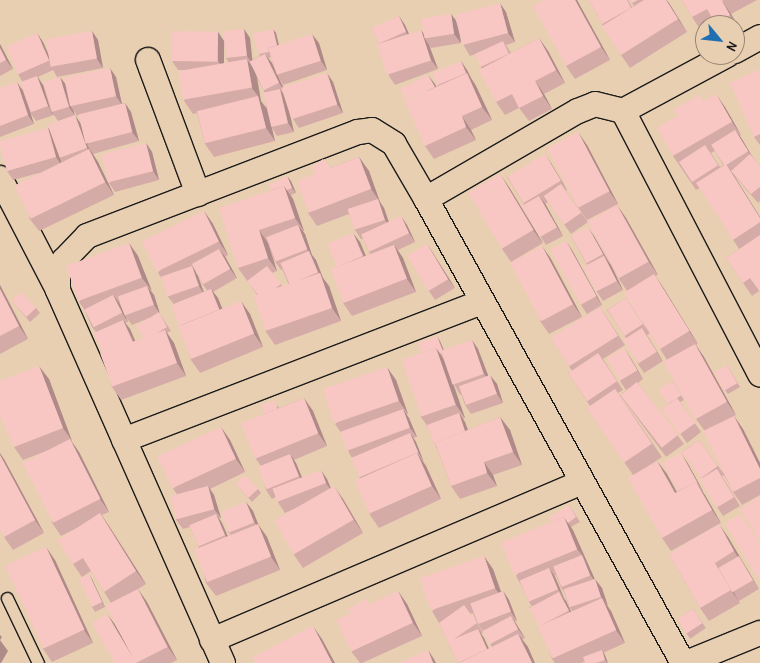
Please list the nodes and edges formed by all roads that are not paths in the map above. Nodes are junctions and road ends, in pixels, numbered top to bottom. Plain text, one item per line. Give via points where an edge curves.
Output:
1 (760, 37) edge
2 (745, 45) edge
3 (148, 60) dead end
4 (708, 65) edge
5 (623, 111) junction
6 (0, 178) edge
7 (198, 194) junction
8 (426, 199) junction
9 (58, 290) junction
10 (482, 302) junction
11 (760, 374) edge
12 (124, 440) junction
13 (582, 482) junction
14 (7, 598) dead end
15 (760, 633) edge
16 (212, 640) junction
17 (38, 663) edge
18 (223, 663) edge
19 (685, 663) edge

1 - 2 street
3 - 7 street
4 - 5 street
5 - 8 street via 595,104 578,111
5 - 11 street
6 - 9 street
7 - 8 street via 372,130 394,144
7 - 9 street via 87,236 64,260
8 - 10 street
9 - 12 street
10 - 12 street
10 - 13 street
12 - 16 street
13 - 16 street
13 - 19 street
14 - 17 lane
15 - 19 street
16 - 18 street

